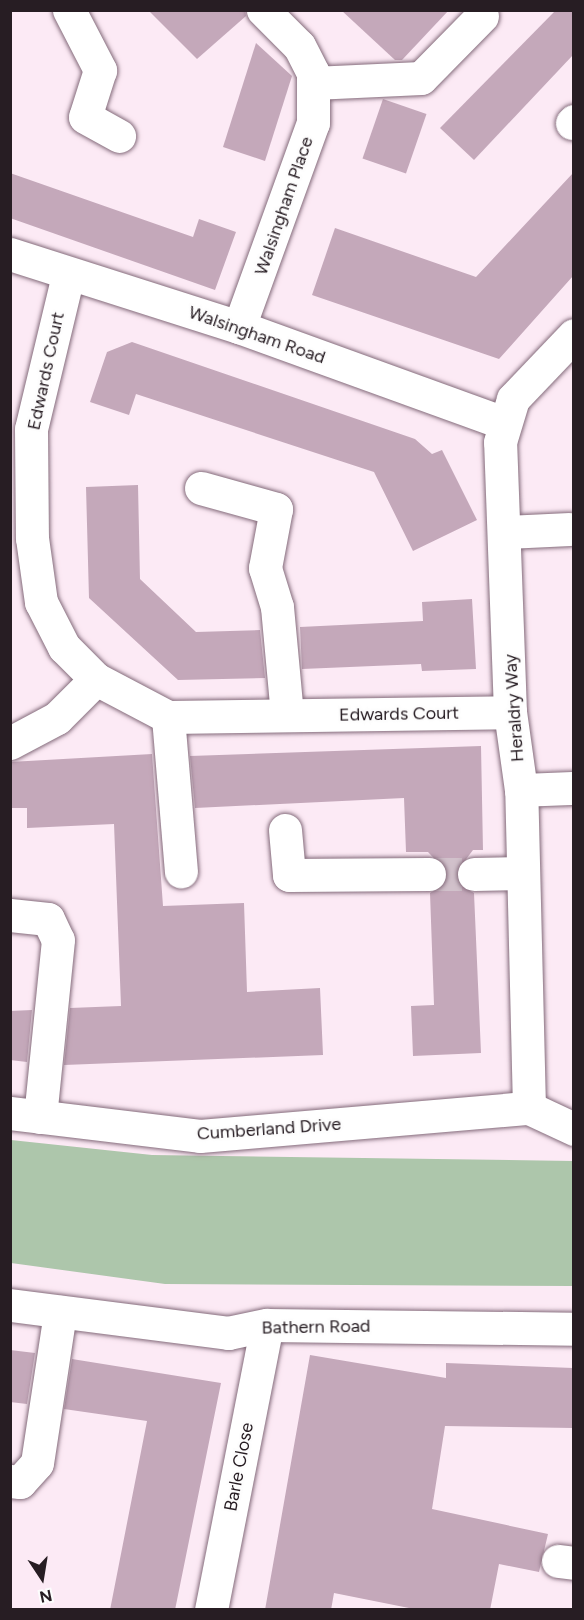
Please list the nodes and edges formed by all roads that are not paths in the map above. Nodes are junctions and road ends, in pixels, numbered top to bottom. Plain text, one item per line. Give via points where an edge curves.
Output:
1 (69, 10) edge
2 (263, 10) edge
3 (482, 16) dead end
4 (313, 83) junction
5 (118, 136) dead end
6 (10, 254) edge
7 (68, 275) junction
8 (239, 327) junction
9 (573, 335) edge
10 (502, 422) junction
11 (21, 466) edge
12 (201, 488) dead end
13 (569, 529) dead end
14 (507, 532) junction
15 (96, 679) junction
16 (510, 712) junction
17 (287, 715) junction
18 (168, 717) junction
19 (10, 743) edge
20 (573, 788) edge
21 (521, 790) junction
22 (285, 830) dead end
23 (181, 871) dead end
24 (522, 873) junction
25 (429, 874) tunnel mouth
26 (474, 874) tunnel mouth
27 (10, 915) edge
28 (529, 1108) junction
29 (25, 1115) edge
30 (573, 1130) edge
31 (10, 1305) edge
32 (60, 1312) junction
33 (267, 1324) junction
34 (573, 1329) edge
35 (10, 1481) edge
36 (211, 1610) edge

1 - 5 street via 100,70 85,117
2 - 4 street, Walsingham Place via 299,46
3 - 4 street via 421,78
4 - 8 street, Walsingham Place via 313,123
6 - 7 street, Walsingham Road
7 - 8 street, Walsingham Road
7 - 11 street, Edwards Court
8 - 10 street, Walsingham Road
9 - 10 street via 513,399
10 - 14 street, Heraldry Way
11 - 15 street, Edwards Court via 42,602 64,647
12 - 17 street via 276,509 265,568 278,607
13 - 14 street
14 - 16 street, Heraldry Way
15 - 18 street, Edwards Court
15 - 19 street via 57,718
16 - 17 street, Edwards Court
16 - 21 street, Heraldry Way
17 - 18 street, Edwards Court
18 - 23 street
20 - 21 street
21 - 24 street, Heraldry Way
22 - 25 street via 289,875
24 - 26 street
24 - 28 street, Heraldry Way
27 - 29 street via 48,919 58,940
28 - 29 street, Cumberland Drive via 200,1136
28 - 30 street
31 - 32 street, Bathern Road
32 - 33 street, Bathern Road via 228,1333
32 - 35 street via 37,1463 20,1482
33 - 34 street, Bathern Road
33 - 36 street, Barle Close

